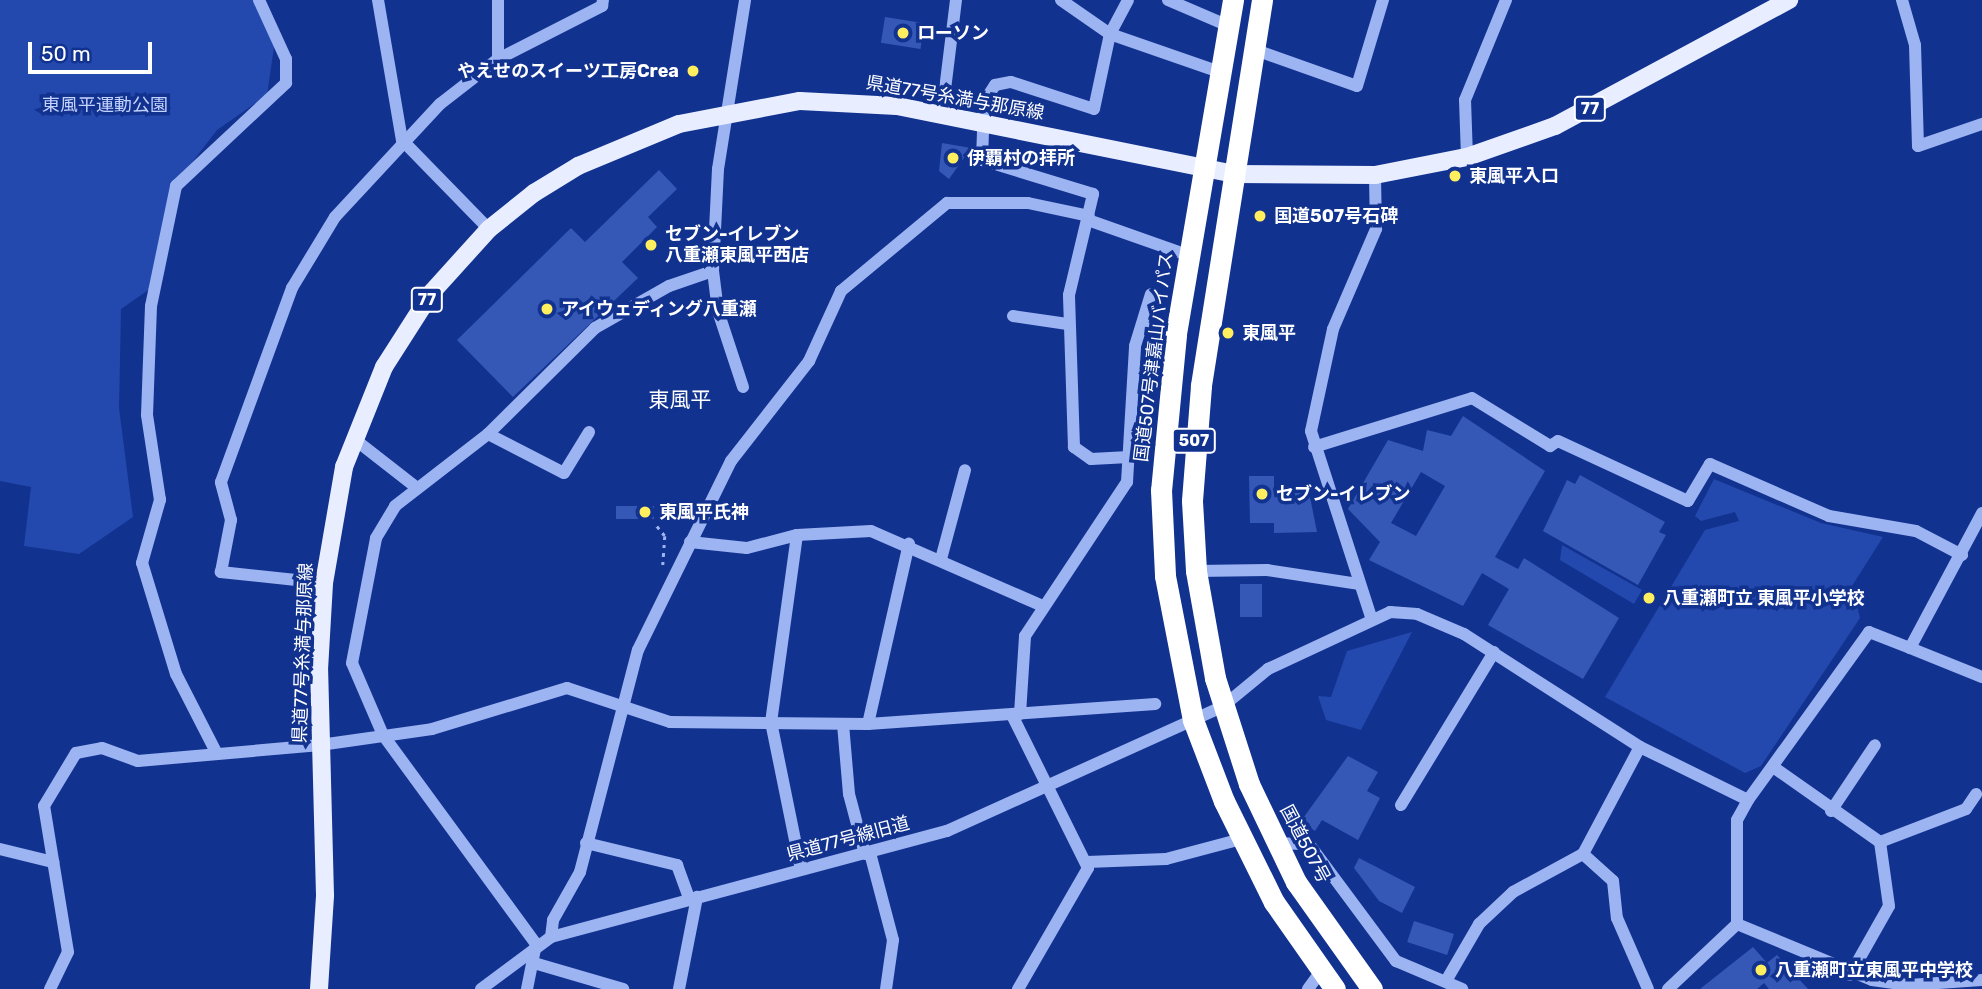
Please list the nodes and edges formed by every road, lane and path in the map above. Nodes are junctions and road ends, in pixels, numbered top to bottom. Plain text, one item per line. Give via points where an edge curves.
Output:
1 (259, 0) edge
2 (378, 0) edge
3 (498, 0) edge
4 (603, 0) edge
5 (745, 0) edge
6 (956, 0) edge
7 (1060, 0) edge
8 (1128, 0) edge
9 (1168, 0) edge
10 (1233, 0) edge
11 (1262, 0) edge
12 (1384, 0) edge
13 (1506, 0) edge
14 (1789, 0) edge
15 (1902, 0) edge
16 (1229, 26) junction
17 (1110, 34) junction
18 (1253, 49) junction
19 (498, 59) junction
20 (1220, 72) junction
21 (726, 112) junction
22 (942, 114) junction
23 (981, 121) junction
24 (1982, 124) edge
25 (402, 140) junction
26 (1467, 157) junction
27 (1204, 169) junction
28 (1233, 174) junction
29 (1376, 175) junction
30 (1088, 218) junction
31 (489, 229) junction
32 (1190, 256) junction
33 (713, 271) junction
34 (1151, 294) dead end
35 (1013, 316) dead end
36 (1067, 324) junction
37 (1142, 327) junction
38 (1176, 335) junction
39 (743, 387) dead end
40 (589, 432) dead end
41 (488, 434) junction
42 (353, 438) junction
43 (1314, 447) junction
44 (1129, 457) junction
45 (965, 470) dead end
46 (416, 487) junction
47 (1982, 513) edge
48 (657, 526) dead end
49 (797, 535) junction
50 (690, 542) junction
51 (909, 544) junction
52 (1962, 555) junction
53 (942, 558) junction
54 (1196, 571) junction
55 (324, 583) junction
56 (1359, 584) junction
57 (667, 594) junction
58 (1043, 606) junction
59 (1371, 617) junction
60 (1910, 649) junction
61 (1494, 652) junction
62 (1982, 677) edge
63 (1155, 704) dead end
64 (623, 705) junction
65 (1222, 708) junction
66 (1016, 714) junction
67 (1193, 720) junction
68 (771, 722) junction
69 (867, 723) junction
70 (843, 724) junction
71 (383, 735) junction
72 (320, 745) junction
73 (1875, 745) dead end
74 (1640, 747) junction
75 (216, 752) junction
76 (1776, 769) junction
77 (1048, 784) junction
78 (1976, 794) dead end
79 (1748, 800) junction
80 (1401, 805) dead end
81 (1831, 811) junction
82 (1241, 839) junction
83 (1880, 842) junction
84 (586, 843) junction
85 (1276, 843) junction
86 (0, 849) edge
87 (867, 853) junction
88 (1583, 854) junction
89 (52, 862) junction
90 (1087, 862) junction
91 (801, 869) junction
92 (694, 898) junction
93 (1737, 925) junction
94 (551, 937) junction
95 (536, 944) junction
96 (534, 963) junction
97 (1321, 971) junction
98 (1850, 975) junction
99 (1982, 980) edge
100 (1446, 981) junction
101 (50, 989) edge
102 (319, 989) edge
103 (481, 989) edge
104 (527, 989) edge
105 (623, 989) edge
106 (679, 989) edge
107 (886, 989) edge
108 (1018, 989) edge
109 (1308, 989) edge
110 (1335, 989) edge
111 (1372, 989) edge
112 (1462, 989) edge
113 (1648, 989) edge
114 (1668, 989) edge

1 - 75 street via 286,59 286,83 176,186 151,306 148,415 160,500 142,563 176,674
2 - 25 street
3 - 19 street
4 - 19 street via 602,6
5 - 21 street
6 - 22 street
7 - 17 street
8 - 17 street
9 - 16 street
10 - 16 highway, 国道507号津嘉山バイパス / 507
11 - 18 highway, 507
12 - 18 street via 1357,86
13 - 26 street via 1465,100
14 - 26 main road, 県道77号糸満与那原線 / 77 via 1597,105
15 - 24 street via 1915,45 1918,146
16 - 20 highway, 国道507号津嘉山バイパス / 507
17 - 20 street
17 - 23 street via 1094,109 1003,82 984,102
18 - 28 highway, 507
19 - 25 street
20 - 27 highway, 国道507号津嘉山バイパス / 507
21 - 22 main road, 県道77号糸満与那原線 / 77 via 836,102
21 - 31 main road, 県道77号糸満与那原線 / 77 via 629,142 578,166
21 - 33 street
22 - 23 main road, 県道77号糸満与那原線 / 77
23 - 27 main road, 県道77号糸満与那原線 / 77
23 - 30 street via 982,160 1093,194
25 - 31 street
25 - 55 street via 335,217 292,288 221,482 231,520 221,572
26 - 29 main road, 県道77号糸満与那原線 / 77
27 - 28 main road, 県道77号糸満与那原線 / 77
27 - 32 highway, 国道507号津嘉山バイパス / 507
28 - 29 main road, 県道77号糸満与那原線 / 77
28 - 54 highway, 507 via 1194,445
29 - 43 street via 1376,229 1333,329 1311,431
30 - 32 street
30 - 36 street
30 - 50 street via 1028,203 947,203 863,269 841,291 809,360 731,461
31 - 42 main road, 県道77号糸満与那原線 / 77 via 406,329
32 - 38 highway, 国道507号津嘉山バイパス / 507
33 - 39 street via 718,311
33 - 41 street via 669,286 595,328
34 - 37 street
35 - 36 street
36 - 44 street via 1074,447 1091,459
37 - 38 street
37 - 44 street
38 - 67 highway, 国道507号津嘉山バイパス / 507 via 1161,490 1165,576
40 - 41 street via 564,473
41 - 46 street
42 - 46 street
42 - 55 main road, 県道77号糸満与那原線 / 77
43 - 52 street via 1472,398 1550,446 1558,441 1688,501 1710,464 1829,516 1916,531
43 - 56 street
44 - 58 street via 1127,482
45 - 53 street
46 - 71 street via 376,538 352,647 352,663
47 - 52 street
48 - 57 path via 665,536
49 - 50 street via 747,548
49 - 51 street via 871,531
49 - 68 street via 797,567
50 - 57 street
51 - 53 street
51 - 69 street
52 - 60 street
53 - 58 street
54 - 56 street via 1267,570
54 - 65 highway, 507
55 - 72 main road, 県道77号糸満与那原線 / 77
56 - 59 street
57 - 64 street via 638,650
58 - 66 street via 1026,636
59 - 61 street via 1418,614
59 - 65 street, 県道77号線旧道 via 1268,669
60 - 62 street
60 - 76 street via 1869,632
61 - 74 street
61 - 80 street
63 - 66 street
64 - 68 street via 670,722
64 - 71 street via 567,688 432,729
64 - 84 street
65 - 67 street, 県道77号線旧道
65 - 85 highway, 国道507号 / 507
66 - 69 street
66 - 77 street
67 - 77 street, 県道77号線旧道
67 - 82 highway, 507
68 - 70 street
68 - 91 street
69 - 70 street
70 - 87 street via 849,794
71 - 72 street
71 - 95 street
72 - 75 street
72 - 102 main road, 県道77号糸満与那原線 / 77 via 325,895
73 - 81 street
74 - 79 street
74 - 88 street
75 - 89 street via 138,761 102,748 76,753 44,806
76 - 79 street
76 - 81 street
77 - 87 street, 県道77号線旧道 via 947,831
77 - 90 street
78 - 83 street via 1966,809
79 - 93 street via 1737,820
81 - 83 street
82 - 90 street via 1166,859
82 - 97 highway, 507
83 - 98 street via 1889,906
84 - 92 street via 677,865
84 - 94 street
85 - 100 street via 1309,844 1324,856 1396,961
85 - 111 highway, 国道507号 / 507
86 - 89 street
87 - 91 street, 県道77号線旧道
87 - 107 street via 893,940
88 - 100 street via 1513,892 1479,925
88 - 113 street via 1613,881 1616,918
89 - 101 street via 68,952
90 - 108 street via 1086,877
91 - 92 street, 県道77号線旧道
92 - 94 street, 県道77号線旧道
92 - 106 street
93 - 98 street
93 - 114 street
94 - 95 street, 県道77号線旧道
95 - 96 street
95 - 103 street, 県道77号線旧道
96 - 104 street
96 - 105 street
97 - 109 street
97 - 110 highway, 507
98 - 99 street via 1909,985
100 - 112 street

